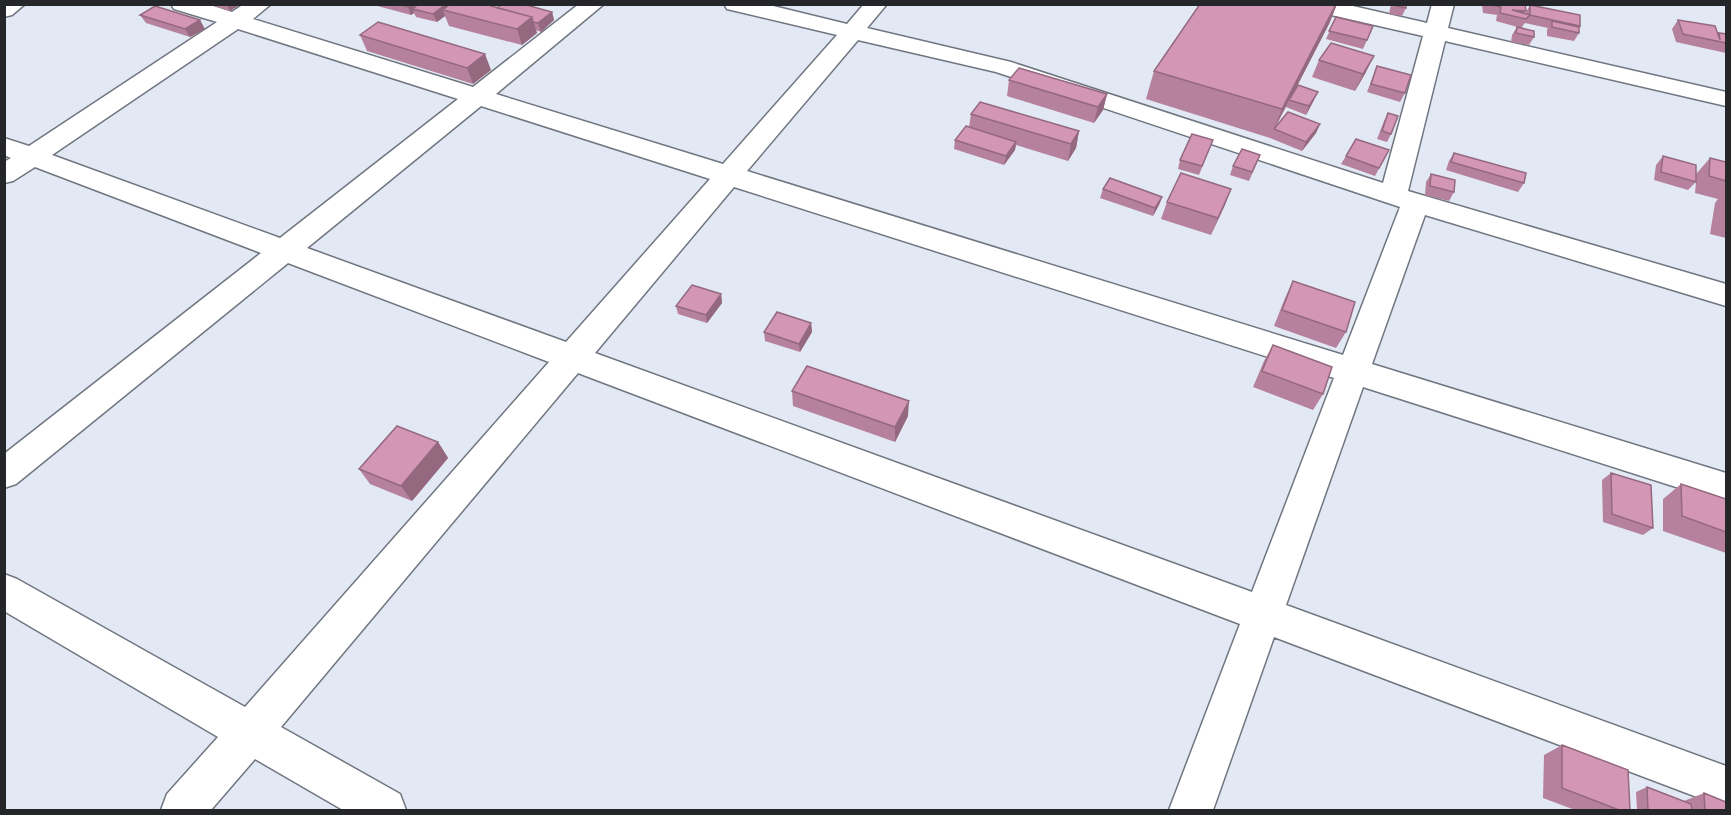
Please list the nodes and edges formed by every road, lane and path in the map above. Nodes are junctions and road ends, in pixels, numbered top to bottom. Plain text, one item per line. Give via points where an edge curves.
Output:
1 (14, 4) edge
2 (182, 4) edge
3 (260, 4) edge
4 (593, 4) edge
5 (735, 4) edge
6 (876, 4) edge
7 (1313, 4) edge
8 (1443, 4) edge
9 (4, 10) edge
10 (235, 21) junction
11 (852, 32) junction
12 (1436, 33) junction
13 (477, 97) junction
14 (1726, 99) edge
15 (19, 152) edge
16 (4, 175) edge
17 (729, 176) junction
18 (1404, 199) junction
19 (285, 251) junction
20 (1726, 295) edge
21 (572, 357) junction
22 (1354, 371) junction
23 (4, 474) edge
24 (1726, 488) edge
25 (4, 591) edge
26 (1263, 615) junction
27 (250, 733) junction
28 (1726, 787) edge
29 (183, 810) edge
30 (384, 810) edge
31 (1191, 810) edge

1 - 9 street
2 - 10 street
3 - 10 street
4 - 13 street
5 - 11 street
6 - 11 street
7 - 12 street
8 - 12 street
10 - 13 street
10 - 15 street
11 - 17 street
11 - 18 street via 1003,67
12 - 14 street
12 - 18 street
13 - 17 street
13 - 19 street
15 - 16 street
15 - 19 street
17 - 21 street
17 - 22 street
18 - 20 street
18 - 22 street
19 - 21 street
19 - 23 street
21 - 26 street
21 - 27 street
22 - 24 street
22 - 26 street
25 - 27 street
26 - 28 street
26 - 31 street
27 - 29 street
27 - 30 street

